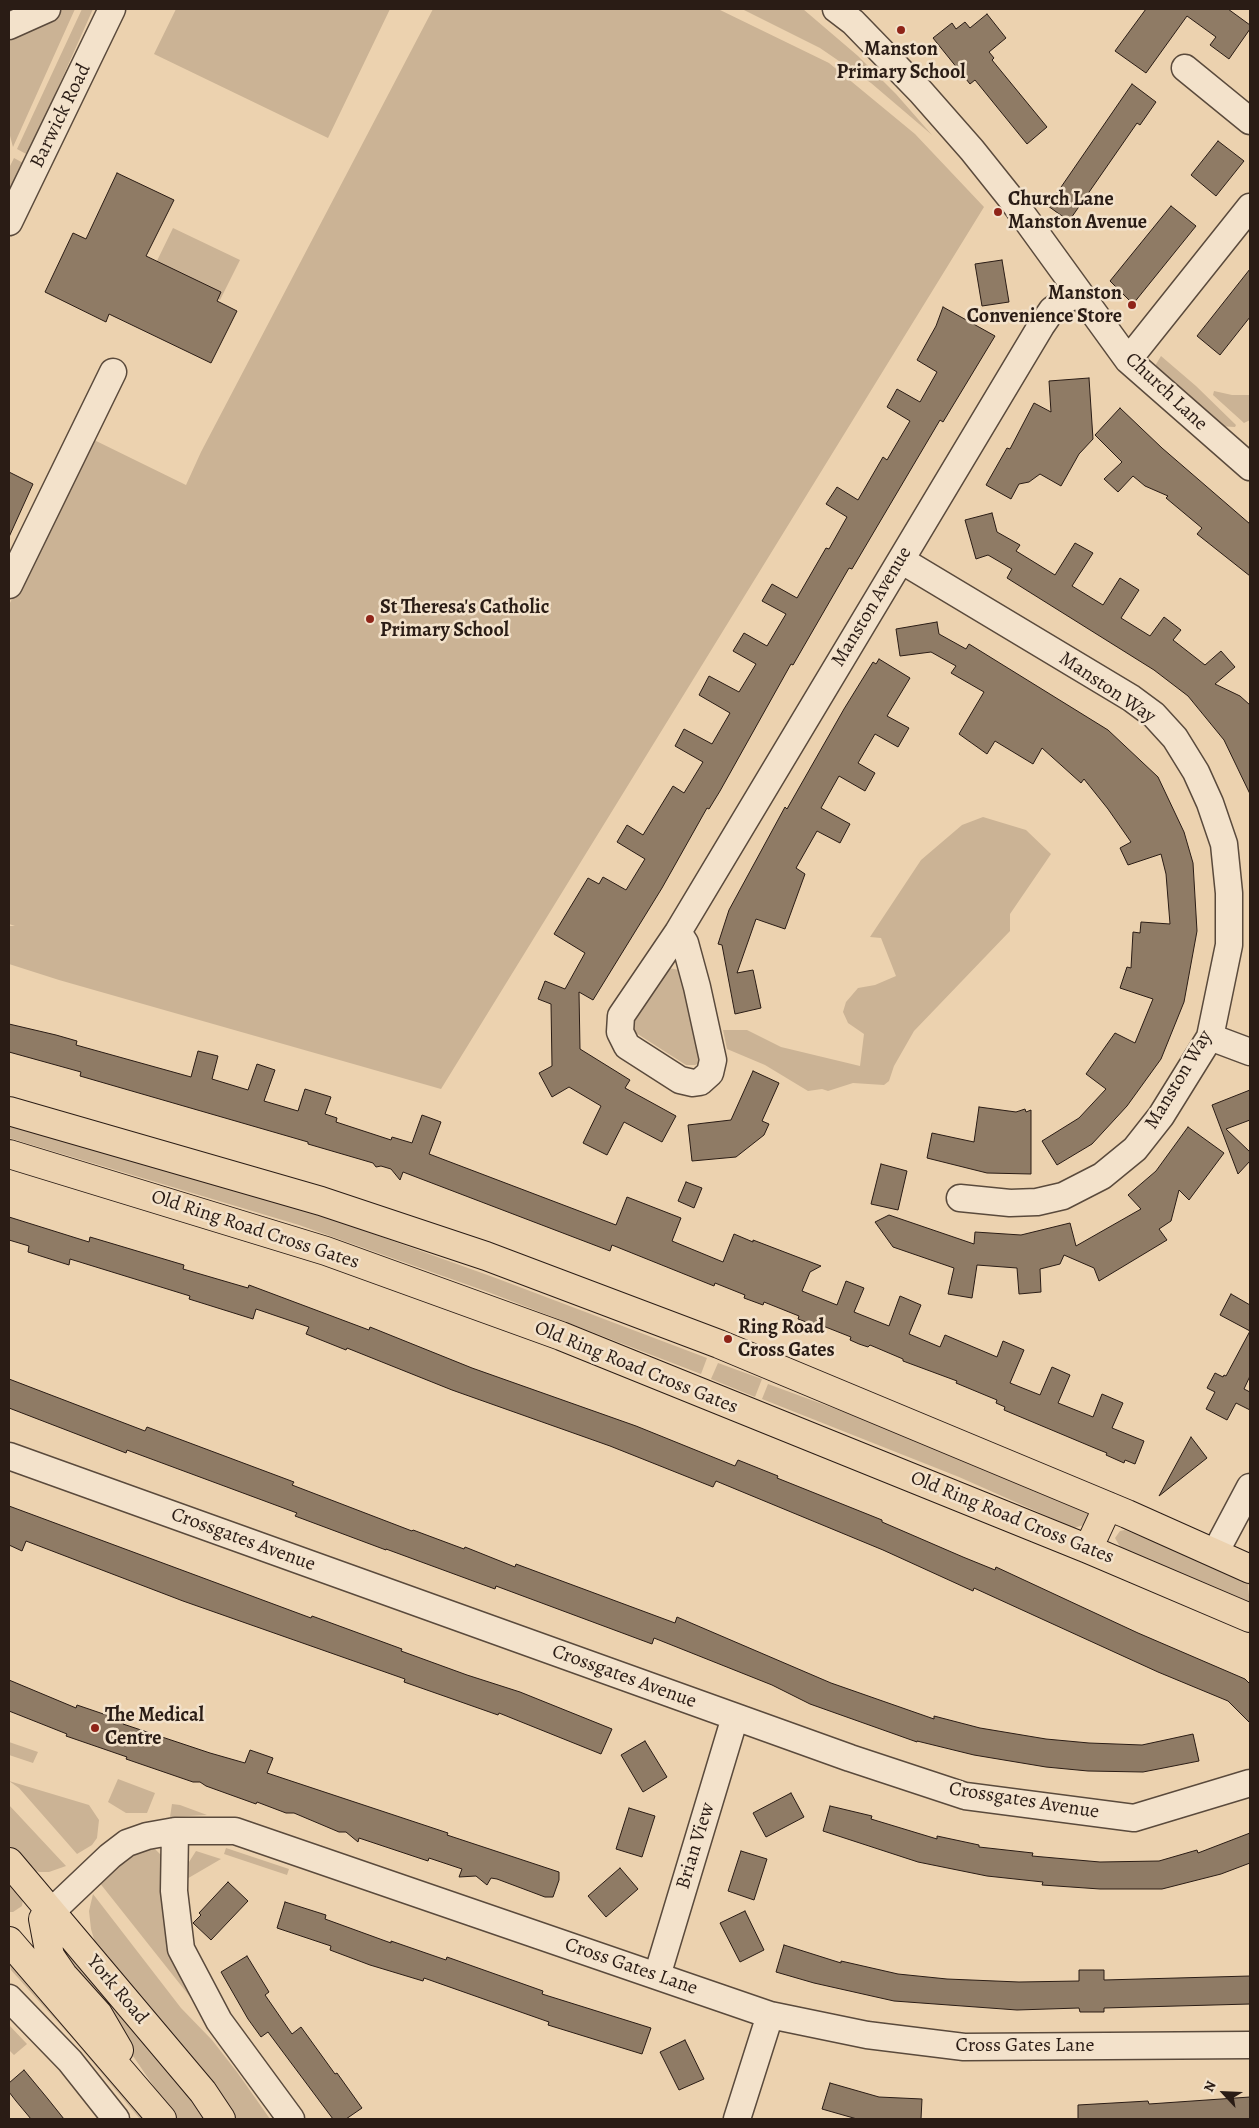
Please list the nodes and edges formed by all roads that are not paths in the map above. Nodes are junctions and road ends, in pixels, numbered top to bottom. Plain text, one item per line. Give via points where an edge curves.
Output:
1 (47, 9) edge
2 (112, 9) edge
3 (836, 9) edge
4 (9, 26) edge
5 (1184, 68) dead end
6 (1250, 121) edge
7 (1250, 207) edge
8 (9, 222) edge
9 (1077, 292) junction
10 (1128, 360) junction
11 (113, 372) dead end
12 (1246, 456) edge
13 (901, 560) junction
14 (9, 585) edge
15 (678, 932) junction
16 (1210, 1037) junction
17 (1250, 1052) edge
18 (9, 1111) edge
19 (9, 1154) edge
20 (960, 1198) dead end
21 (9, 1456) edge
22 (1250, 1487) edge
23 (1108, 1506) junction
24 (1088, 1549) junction
25 (1215, 1553) junction
26 (1250, 1568) edge
27 (1250, 1618) edge
28 (735, 1717) junction
29 (1250, 1783) edge
30 (175, 1831) junction
31 (9, 1862) edge
32 (47, 1916) junction
33 (9, 1929) edge
34 (9, 1941) edge
35 (657, 1976) junction
36 (9, 1998) edge
37 (770, 2015) junction
38 (1250, 2045) edge
39 (156, 2113) edge
40 (116, 2119) edge
41 (221, 2119) edge
42 (291, 2119) edge
43 (737, 2119) edge

1 - 4 street
2 - 8 street, Barwick Road
3 - 9 street, Church Lane via 853,22 921,92 972,150
5 - 6 street
7 - 10 street
9 - 10 street, Church Lane
9 - 13 street, Manston Avenue via 1052,310 1041,326
10 - 12 street, Church Lane
11 - 14 street
13 - 15 street, Manston Avenue
13 - 16 street, Manston Way via 1131,698 1154,715 1175,738 1196,772 1224,844 1229,893 1228,945
15 - 15 street, Manston Avenue via 622,1016 620,1032 627,1046 680,1080 693,1083 700,1082 710,1073 714,1060 698,987 685,943
16 - 17 street
16 - 20 street, Manston Way via 1161,1116 1135,1149 1102,1176 1062,1196 1036,1202
18 - 23 main road via 321,1201 486,1256 719,1344
19 - 24 main road, Old Ring Road Cross Gates via 326,1252 534,1327
21 - 28 street, Crossgates Avenue
22 - 25 street
23 - 24 main road
23 - 25 main road
24 - 27 main road, Old Ring Road Cross Gates
25 - 26 main road
28 - 29 street, Crossgates Avenue via 965,1796 1134,1818
28 - 35 street, Brian View
30 - 32 street, Cross Gates Lane via 127,1843
30 - 35 street, Cross Gates Lane via 235,1831
30 - 42 street via 174,1891 181,1949 219,2021
31 - 32 main road, York Road
32 - 33 main road via 22,1928
32 - 39 main road via 50,1956 62,1975 98,2014
32 - 41 main road, York Road via 203,2092
34 - 39 main road
35 - 37 street, Cross Gates Lane
36 - 40 street via 70,2061
37 - 38 street, Cross Gates Lane via 867,2035 964,2047
37 - 43 street

